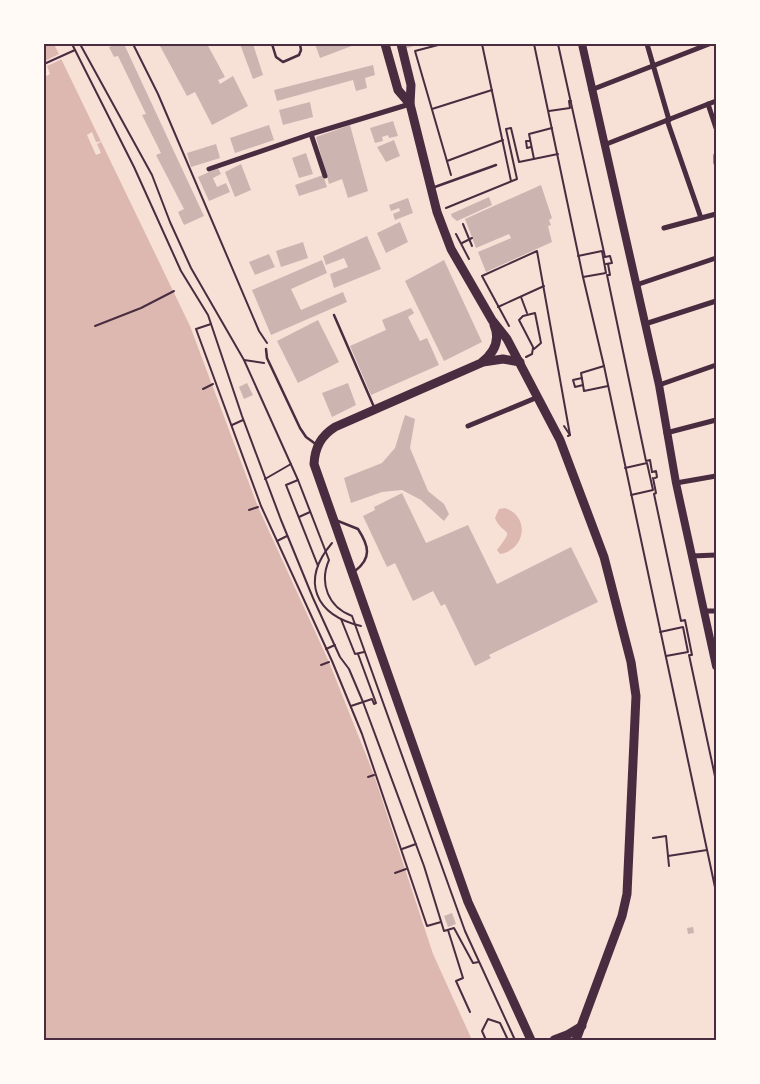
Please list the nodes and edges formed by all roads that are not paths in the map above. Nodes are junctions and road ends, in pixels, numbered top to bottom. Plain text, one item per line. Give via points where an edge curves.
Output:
1 (272, 44) edge
2 (300, 44) edge
3 (385, 44) edge
4 (401, 44) edge
5 (582, 44) edge
6 (647, 44) edge
7 (709, 44) edge
8 (652, 67) junction
9 (591, 90) junction
10 (716, 101) edge
11 (410, 104) junction
12 (708, 104) junction
13 (668, 120) junction
14 (716, 128) edge
15 (312, 134) junction
16 (604, 145) junction
17 (716, 155) edge
18 (716, 163) edge
19 (496, 165) dead end
20 (209, 169) dead end
21 (325, 176) dead end
22 (431, 188) junction
23 (716, 214) edge
24 (701, 218) junction
25 (664, 228) dead end
26 (716, 258) edge
27 (636, 285) junction
28 (716, 301) edge
29 (334, 315) dead end
30 (490, 316) junction
31 (645, 324) junction
32 (266, 349) road end
33 (523, 360) junction
34 (481, 363) junction
35 (716, 365) edge
36 (659, 385) junction
37 (538, 397) junction
38 (374, 409) junction
39 (716, 420) edge
40 (468, 426) dead end
41 (665, 434) junction
42 (318, 445) junction
43 (716, 476) edge
44 (676, 483) junction
45 (334, 520) junction
46 (716, 555) edge
47 (692, 556) junction
48 (352, 573) junction
49 (704, 610) junction
50 (716, 611) edge
51 (716, 666) edge
52 (582, 1026) junction
53 (531, 1040) edge
54 (554, 1040) edge
55 (576, 1040) edge

1 - 2 lane via 276,57 283,62 299,55
3 - 11 main road via 398,90
4 - 11 main road via 412,92
5 - 9 main road
6 - 8 street
7 - 8 street
8 - 9 street
8 - 13 street
9 - 16 main road
10 - 12 street
11 - 15 street
11 - 22 main road
12 - 13 street
12 - 14 street
13 - 16 street
13 - 24 street
15 - 20 street
15 - 21 street
16 - 27 main road
17 - 18 street
19 - 22 lane
22 - 30 main road via 454,256
23 - 24 street
24 - 25 street
26 - 27 street
27 - 31 main road
28 - 31 street
29 - 38 lane
30 - 33 main road
30 - 34 main road via 497,333 496,346
31 - 36 main road
32 - 42 lane via 268,362 303,433
33 - 34 main road
33 - 37 main road
34 - 38 main road
35 - 36 street
36 - 41 main road
37 - 40 street
37 - 52 main road via 560,440 602,550 632,662 636,696 627,894
38 - 42 main road via 335,427
39 - 41 street
41 - 44 main road
42 - 45 main road via 314,457 315,470
43 - 44 street
44 - 47 main road
45 - 48 main road
45 - 48 lane via 356,527 368,554 366,562
46 - 47 street
47 - 49 main road
48 - 53 main road via 470,908
49 - 50 street
49 - 51 main road
52 - 54 main road
52 - 55 main road

